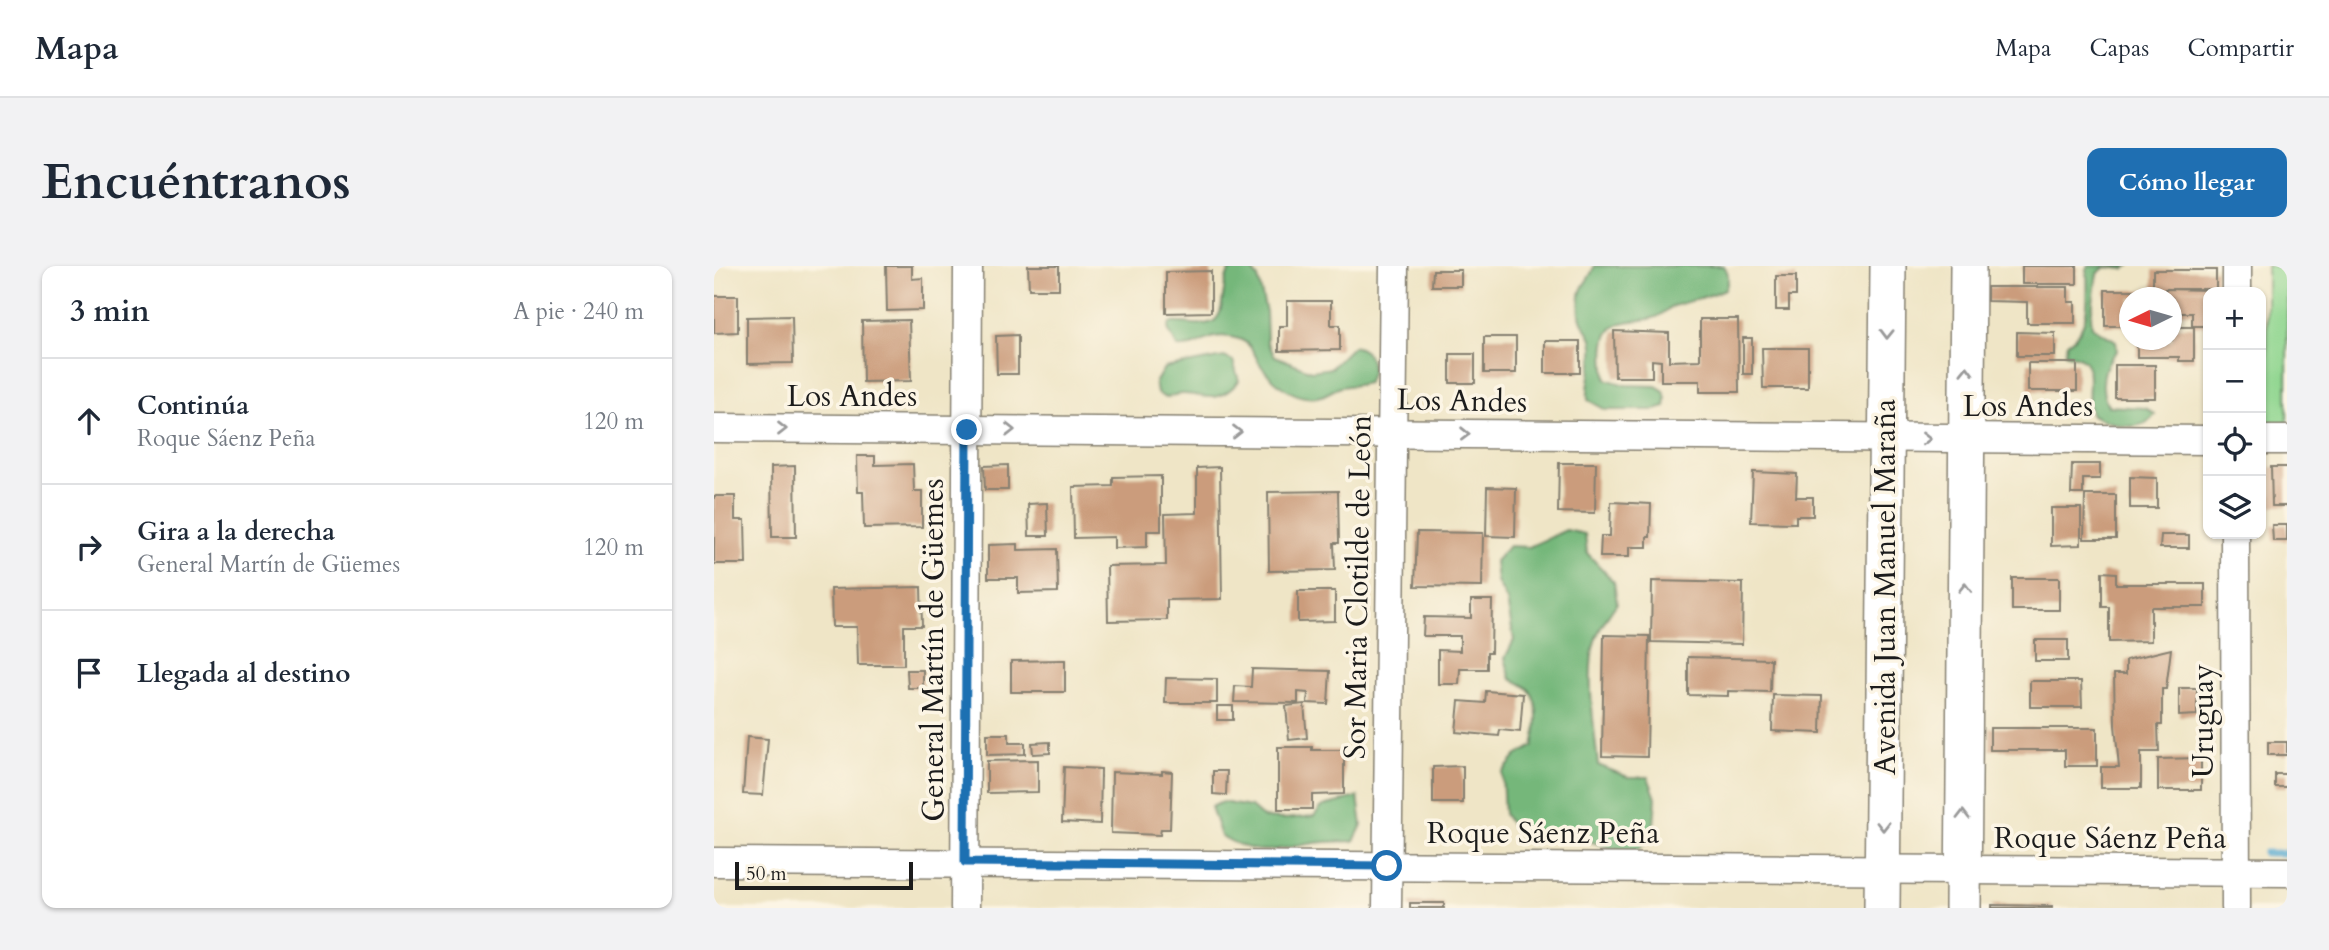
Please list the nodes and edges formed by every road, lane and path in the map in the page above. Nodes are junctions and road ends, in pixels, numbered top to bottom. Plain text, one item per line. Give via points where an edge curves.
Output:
1 (968, 266) edge
2 (1394, 266) edge
3 (1888, 266) edge
4 (1968, 266) edge
5 (2237, 266) edge
6 (2236, 287) edge
7 (714, 428) edge
8 (967, 430) junction
9 (1393, 433) junction
10 (1885, 439) junction
11 (1966, 439) junction
12 (2203, 440) edge
13 (2266, 440) edge
14 (2287, 440) edge
15 (2235, 539) edge
16 (714, 862) edge
17 (965, 862) junction
18 (1387, 866) junction
19 (1883, 869) junction
20 (1963, 870) junction
21 (2236, 872) junction
22 (2287, 872) edge
23 (965, 908) edge
24 (1387, 908) edge
25 (1882, 908) edge
26 (1963, 908) edge
27 (2236, 908) edge

1 - 8 street, General Martín de Güemes
2 - 9 street, Sor Maria Clotilde de León
3 -> 10 street, Avenida Juan Manuel Maraña
11 -> 4 street
5 - 6 street
7 -> 8 street, Los Andes
8 -> 9 street, Los Andes
8 - 17 street, General Martín de Güemes
9 -> 10 street, Los Andes
9 - 18 street, Sor Maria Clotilde de León
10 -> 11 street, Los Andes
10 -> 19 street, Avenida Juan Manuel Maraña
11 - 12 street, Los Andes
20 -> 11 street
13 - 14 street
15 - 21 street, Uruguay
16 - 17 street, Roque Sáenz Peña
17 - 18 street, Roque Sáenz Peña
17 - 23 street, General Martín de Güemes
18 - 19 street, Roque Sáenz Peña
18 - 24 street, Sor Maria Clotilde de León
19 - 20 street, Roque Sáenz Peña
19 - 25 street, Avenida Juan Manuel Maraña
20 - 21 street, Roque Sáenz Peña
20 - 26 street
21 - 22 street, Roque Sáenz Peña
21 - 27 street, Uruguay

